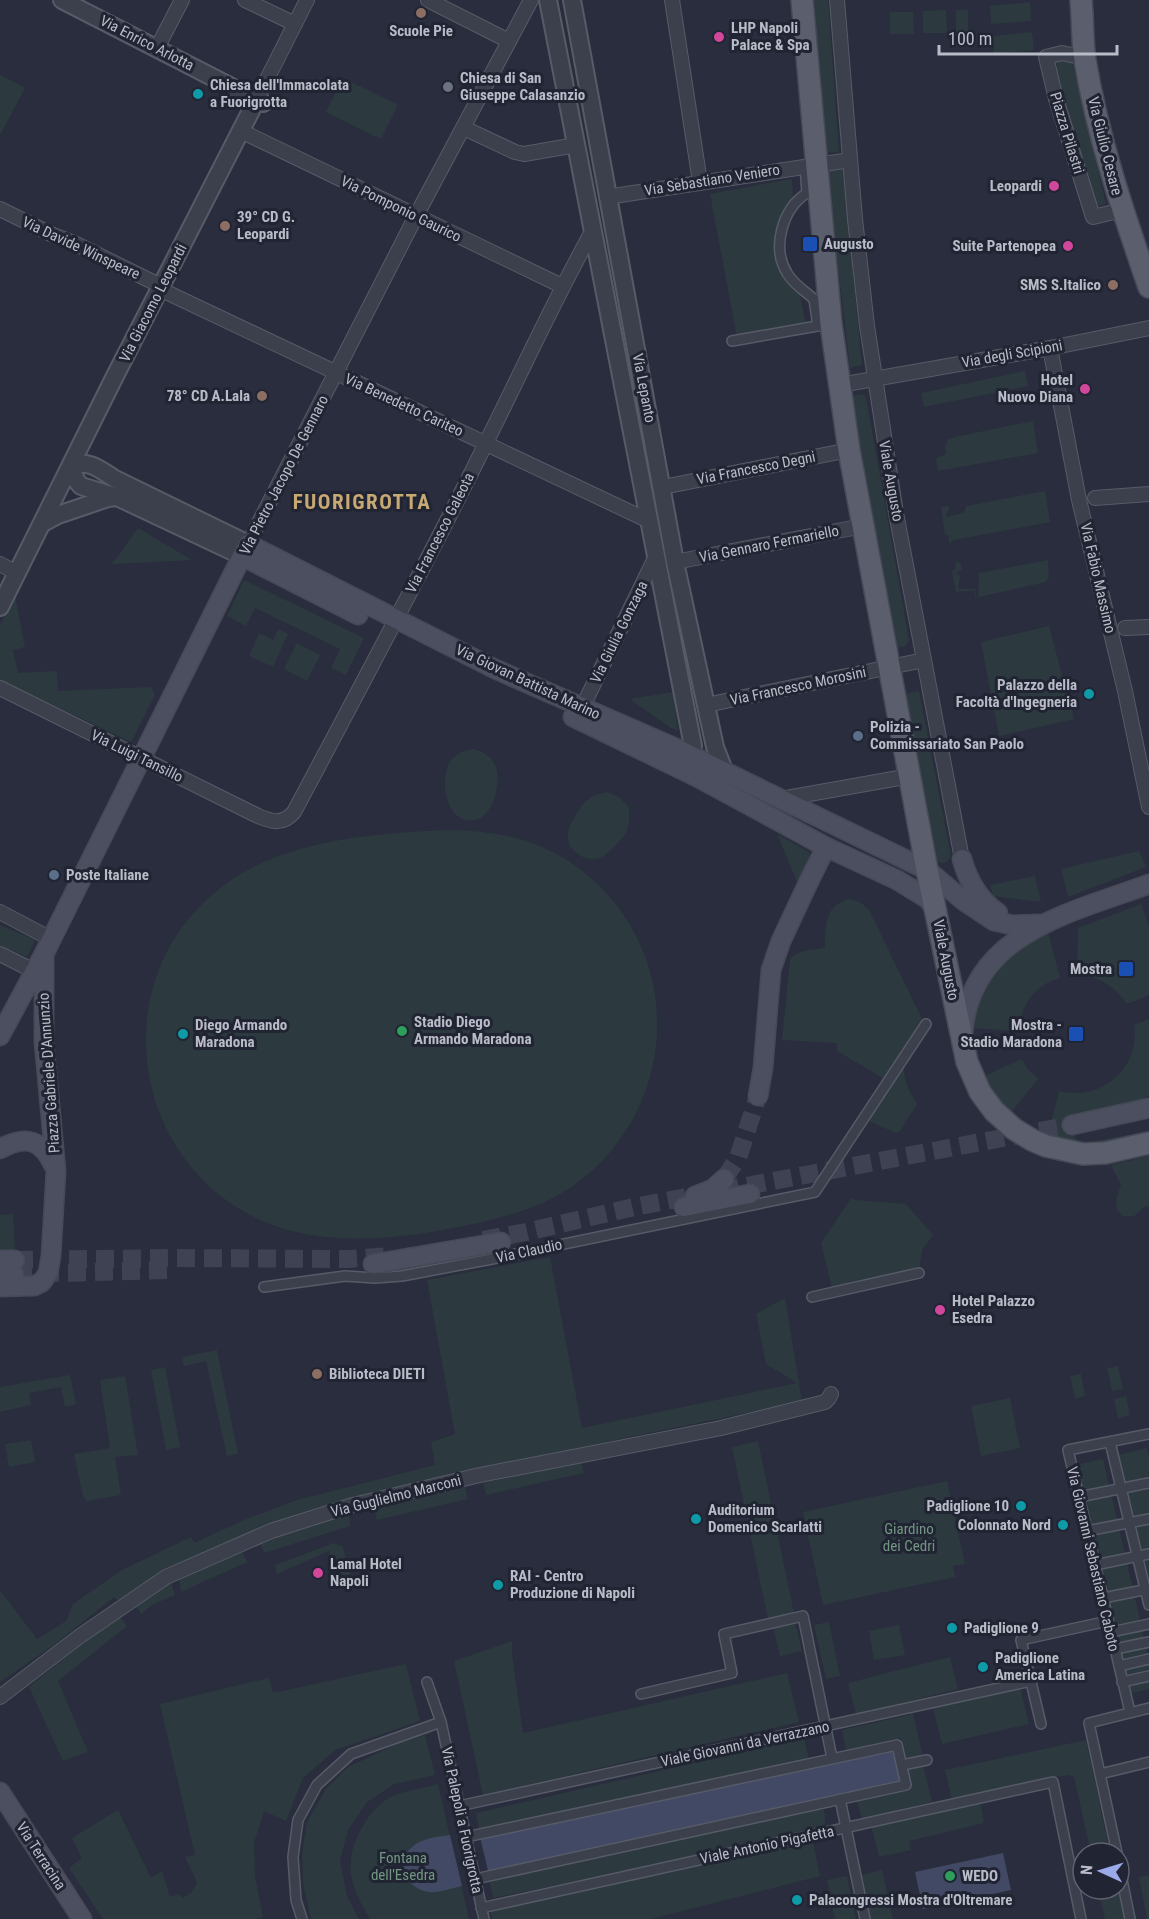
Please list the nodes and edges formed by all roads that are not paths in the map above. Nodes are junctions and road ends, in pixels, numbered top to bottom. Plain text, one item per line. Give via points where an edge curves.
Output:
1 (62, 0) edge
2 (182, 0) edge
3 (245, 0) edge
4 (307, 0) edge
5 (428, 0) edge
6 (531, 0) edge
7 (548, 0) edge
8 (572, 0) edge
9 (672, 0) edge
10 (802, 0) edge
11 (837, 0) edge
12 (1081, 0) edge
13 (295, 24) junction
14 (509, 41) junction
15 (157, 48) junction
16 (1085, 58) junction
17 (260, 101) junction
18 (464, 128) junction
19 (241, 131) junction
20 (576, 145) junction
21 (850, 160) junction
22 (811, 164) junction
23 (700, 182) junction
24 (607, 197) junction
25 (0, 209) edge
26 (1122, 210) junction
27 (416, 216) junction
28 (593, 230) junction
29 (161, 286) junction
30 (562, 286) junction
31 (1149, 287) edge
32 (825, 325) junction
33 (1149, 328) edge
34 (732, 341) dead end
35 (1050, 348) junction
36 (335, 373) junction
37 (875, 379) junction
38 (840, 385) junction
39 (486, 444) junction
40 (849, 450) junction
41 (72, 465) junction
42 (663, 487) junction
43 (1149, 494) edge
44 (117, 497) junction
45 (1095, 498) dead end
46 (649, 521) junction
47 (43, 523) junction
48 (863, 526) junction
49 (670, 537) junction
50 (654, 549) junction
51 (245, 550) junction
52 (675, 562) junction
53 (0, 564) edge
54 (17, 573) junction
55 (0, 607) edge
56 (393, 625) junction
57 (1149, 627) edge
58 (1125, 628) dead end
59 (924, 660) junction
60 (889, 667) junction
61 (0, 688) edge
62 (706, 705) junction
63 (582, 708) junction
64 (685, 748) junction
65 (141, 758) junction
66 (725, 773) junction
67 (910, 776) junction
68 (781, 799) junction
69 (1149, 807) edge
70 (274, 822) joint
71 (921, 838) junction
72 (826, 847) junction
73 (904, 859) junction
74 (962, 859) junction
75 (932, 877) junction
76 (897, 880) junction
77 (1149, 884) edge
78 (963, 900) junction
79 (936, 911) junction
80 (0, 912) edge
81 (1035, 924) junction
82 (47, 947) junction
83 (0, 954) edge
84 (34, 971) junction
85 (926, 1024) dead end
86 (0, 1036) edge
87 (963, 1050) junction
88 (758, 1096) tunnel mouth
89 (1149, 1108) edge
90 (1149, 1120) edge
91 (1149, 1143) edge
92 (0, 1149) edge
93 (56, 1170) junction
94 (724, 1179) tunnel mouth
95 (750, 1194) dead end
96 (501, 1242) tunnel mouth
97 (373, 1264) tunnel mouth
98 (919, 1273) dead end
99 (0, 1287) edge
100 (264, 1287) dead end
101 (812, 1297) dead end
102 (831, 1394) dead end
103 (1149, 1434) edge
104 (1110, 1442) junction
105 (1149, 1483) edge
106 (1121, 1488) junction
107 (1079, 1497) junction
108 (1149, 1519) edge
109 (1129, 1523) junction
110 (1088, 1532) junction
111 (1149, 1554) edge
112 (1137, 1556) junction
113 (1095, 1564) junction
114 (1147, 1589) edge
115 (1103, 1598) junction
116 (1149, 1605) edge
117 (1108, 1621) junction
118 (1149, 1624) edge
119 (1111, 1632) junction
120 (1149, 1642) edge
121 (1115, 1649) junction
122 (1149, 1659) edge
123 (1119, 1666) junction
124 (1149, 1676) edge
125 (1031, 1681) junction
126 (427, 1682) dead end
127 (1122, 1682) junction
128 (641, 1694) dead end
129 (0, 1697) edge
130 (1149, 1708) edge
131 (1130, 1712) junction
132 (441, 1722) junction
133 (1041, 1724) dead end
134 (824, 1726) junction
135 (831, 1758) junction
136 (927, 1760) dead end
137 (1149, 1762) edge
138 (902, 1765) junction
139 (1100, 1774) junction
140 (0, 1792) edge
141 (840, 1799) junction
142 (459, 1806) junction
143 (846, 1827) junction
144 (466, 1837) junction
145 (1114, 1841) edge
146 (475, 1879) junction
147 (1126, 1901) edge
148 (481, 1908) junction
149 (82, 1919) edge
150 (302, 1919) edge
151 (484, 1919) edge
152 (866, 1919) edge
153 (1081, 1919) edge
154 (1130, 1919) edge

1 - 15 street, Via Enrico Arlotta
2 - 15 street
3 - 13 street
4 - 13 street, Via Giacomo Leopardi
5 - 14 street
6 - 14 street, Via Pietro Jacopo De Gennaro
7 - 20 street, Via Lepanto
8 - 24 street, Via Lepanto
9 - 23 street
10 - 22 main road, Viale Augusto
11 - 21 street, Viale Augusto
12 - 16 main road, Via Giulio Cesare
13 - 17 street, Via Giacomo Leopardi
14 - 18 street, Via Pietro Jacopo De Gennaro
15 - 17 street, Via Enrico Arlotta
16 - 26 main road, Via Giulio Cesare via 1100,136
16 - 26 street, Piazza Pilastri via 1062,53 1046,57 1093,217
17 - 19 street, Via Giacomo Leopardi
18 - 20 street via 524,154
18 - 27 street, Via Pietro Jacopo De Gennaro
19 - 27 street, Via Pomponio Gaurico
19 - 29 street, Via Giacomo Leopardi
20 - 28 street, Via Lepanto
21 - 22 street, Via Sebastiano Veniero
21 - 37 street, Viale Augusto
22 - 23 street, Via Sebastiano Veniero
22 - 32 main road, Viale Augusto
22 - 32 street via 807,193 786,217 779,249 787,273 814,299
23 - 24 street, Via Sebastiano Veniero
24 - 28 street
24 - 42 street, Via Lepanto
25 - 29 street, Via Davide Winspeare
26 - 31 main road, Via Giulio Cesare
27 - 30 street, Via Pomponio Gaurico
27 - 36 street, Via Pietro Jacopo De Gennaro
28 - 30 street, Via Francesco Galeota
28 - 46 street, Via Lepanto
29 - 36 street, Via Benedetto Cariteo via 166,292
29 - 41 street, Via Giacomo Leopardi
30 - 39 street, Via Francesco Galeota
32 - 34 street
32 - 38 main road, Viale Augusto
33 - 35 street, Via degli Scipioni
35 - 37 street, Via degli Scipioni
35 - 69 street, Via Fabio Massimo via 1079,500
36 - 39 street, Via Benedetto Cariteo
36 - 51 street, Via Pietro Jacopo De Gennaro
37 - 38 street, Via degli Scipioni
37 - 59 street, Viale Augusto
38 - 40 main road, Viale Augusto
39 - 46 street, Via Benedetto Cariteo
39 - 56 street, Via Francesco Galeota
40 - 42 street, Via Francesco Degni
40 - 48 main road, Viale Augusto
41 - 44 street, Via Giovan Battista Marino via 81,486
41 - 47 street, Via Giacomo Leopardi
41 - 51 street, Via Giovan Battista Marino via 92,465
42 - 49 street, Via Lepanto
43 - 45 street
44 - 47 street
44 - 51 street, Via Giovan Battista Marino
46 - 50 street, Via Lepanto
47 - 54 street, Via Giacomo Leopardi
48 - 52 street, Via Gennaro Fermariello
48 - 60 main road, Viale Augusto
49 - 50 street
49 - 52 street, Via Lepanto
50 - 63 street, Via Giulia Gonzaga
50 - 64 street, Via Lepanto
51 - 56 main road, Via Giovan Battista Marino
51 - 65 main road, Via Pietro Jacopo De Gennaro
52 - 62 street, Via Lepanto
53 - 54 street
54 - 55 street, Via Giacomo Leopardi
56 - 63 main road, Via Giovan Battista Marino
56 - 70 street, Via Francesco Galeota via 294,812 282,822
56 - 72 main road, Via Giovan Battista Marino via 697,777
57 - 58 street
59 - 60 street, Via Francesco Morosini
59 - 74 street, Viale Augusto
60 - 62 street, Via Francesco Morosini
60 - 67 main road, Viale Augusto
61 - 65 street, Via Luigi Tansillo
62 - 66 street, Via Lepanto
63 - 64 main road, Via Giovan Battista Marino
64 - 66 main road, Via Giovan Battista Marino
65 - 70 street, Via Luigi Tansillo
65 - 82 main road, Via Pietro Jacopo De Gennaro
66 - 68 main road, Via Giovan Battista Marino
67 - 68 street
67 - 71 main road, Viale Augusto
68 - 73 main road, Via Giovan Battista Marino
71 - 73 main road via 915,855
71 - 75 main road, Viale Augusto
72 - 76 main road, Via Giovan Battista Marino
72 - 88 main road via 771,970
73 - 75 main road, Via Giovan Battista Marino
74 - 75 main road via 951,876
74 - 81 main road, Viale Augusto via 972,885 989,907 1007,917
75 - 76 main road, Via Giovan Battista Marino
75 - 78 main road
75 - 79 main road, Viale Augusto
76 - 79 main road, Via Giovan Battista Marino via 928,899
77 - 81 main road
78 - 79 main road via 945,900
78 - 81 main road via 994,921
79 - 87 main road, Viale Augusto
80 - 82 street
81 - 87 main road via 1000,952 980,977 965,1017
82 - 84 main road, Piazza Gabriele D'Annunzio
82 - 93 main road, Piazza Gabriele D'Annunzio via 44,1042
83 - 84 street
84 - 86 main road, Piazza Gabriele D'Annunzio
85 - 100 street, Via Claudio via 815,1192 392,1277 345,1276
87 - 91 main road, Viale Augusto via 987,1102 1032,1140 1083,1154
89 - 90 main road via 1073,1130
92 - 93 main road via 27,1140 48,1153
93 - 99 main road, Piazza Gabriele D'Annunzio via 48,1273 34,1286
94 - 95 main road via 713,1190 688,1202
96 - 97 main road, Via Claudio
98 - 101 street
102 - 129 street, Via Guglielmo Marconi via 825,1402 759,1420 480,1475 354,1505 271,1531 166,1577
103 - 104 street, Via Giovanni Sebastiano Caboto
104 - 106 street
104 - 107 street, Via Giovanni Sebastiano Caboto via 1068,1450
105 - 106 street
106 - 107 street
106 - 109 street
107 - 110 street, Via Giovanni Sebastiano Caboto
108 - 109 street
109 - 110 street
109 - 112 street
110 - 113 street, Via Giovanni Sebastiano Caboto
111 - 112 street
112 - 113 street
112 - 114 street
113 - 115 street, Via Giovanni Sebastiano Caboto
114 - 115 street
114 - 116 street
115 - 117 street, Via Giovanni Sebastiano Caboto
117 - 119 street, Via Giovanni Sebastiano Caboto
117 - 125 street via 1021,1640
118 - 119 street
119 - 121 street, Via Giovanni Sebastiano Caboto
120 - 121 street
121 - 123 street, Via Giovanni Sebastiano Caboto
122 - 123 street
123 - 127 street, Via Giovanni Sebastiano Caboto
124 - 127 street
125 - 133 street
125 - 134 street, Viale Giovanni da Verrazzano
126 - 132 street, Via Palepoli a Fuorigrotta
127 - 131 street, Via Giovanni Sebastiano Caboto
128 - 134 street via 732,1673 724,1634 802,1616
130 - 131 street
131 - 139 street via 1089,1723
132 - 142 street, Via Palepoli a Fuorigrotta
132 - 150 street via 351,1754 317,1785 298,1820 293,1857 296,1900
134 - 135 street
134 - 142 street, Viale Giovanni da Verrazzano
135 - 138 street via 897,1745
135 - 144 street
136 - 138 street
137 - 139 street
138 - 141 street via 906,1785
139 - 145 street
140 - 149 main road, Via Terracina
141 - 143 street
141 - 146 street
142 - 144 street, Via Palepoli a Fuorigrotta
143 - 148 street, Viale Antonio Pigafetta
143 - 152 street
143 - 153 street, Viale Antonio Pigafetta via 1053,1782
144 - 146 street, Via Palepoli a Fuorigrotta
146 - 148 street, Via Palepoli a Fuorigrotta
147 - 154 street
148 - 151 street, Via Palepoli a Fuorigrotta

